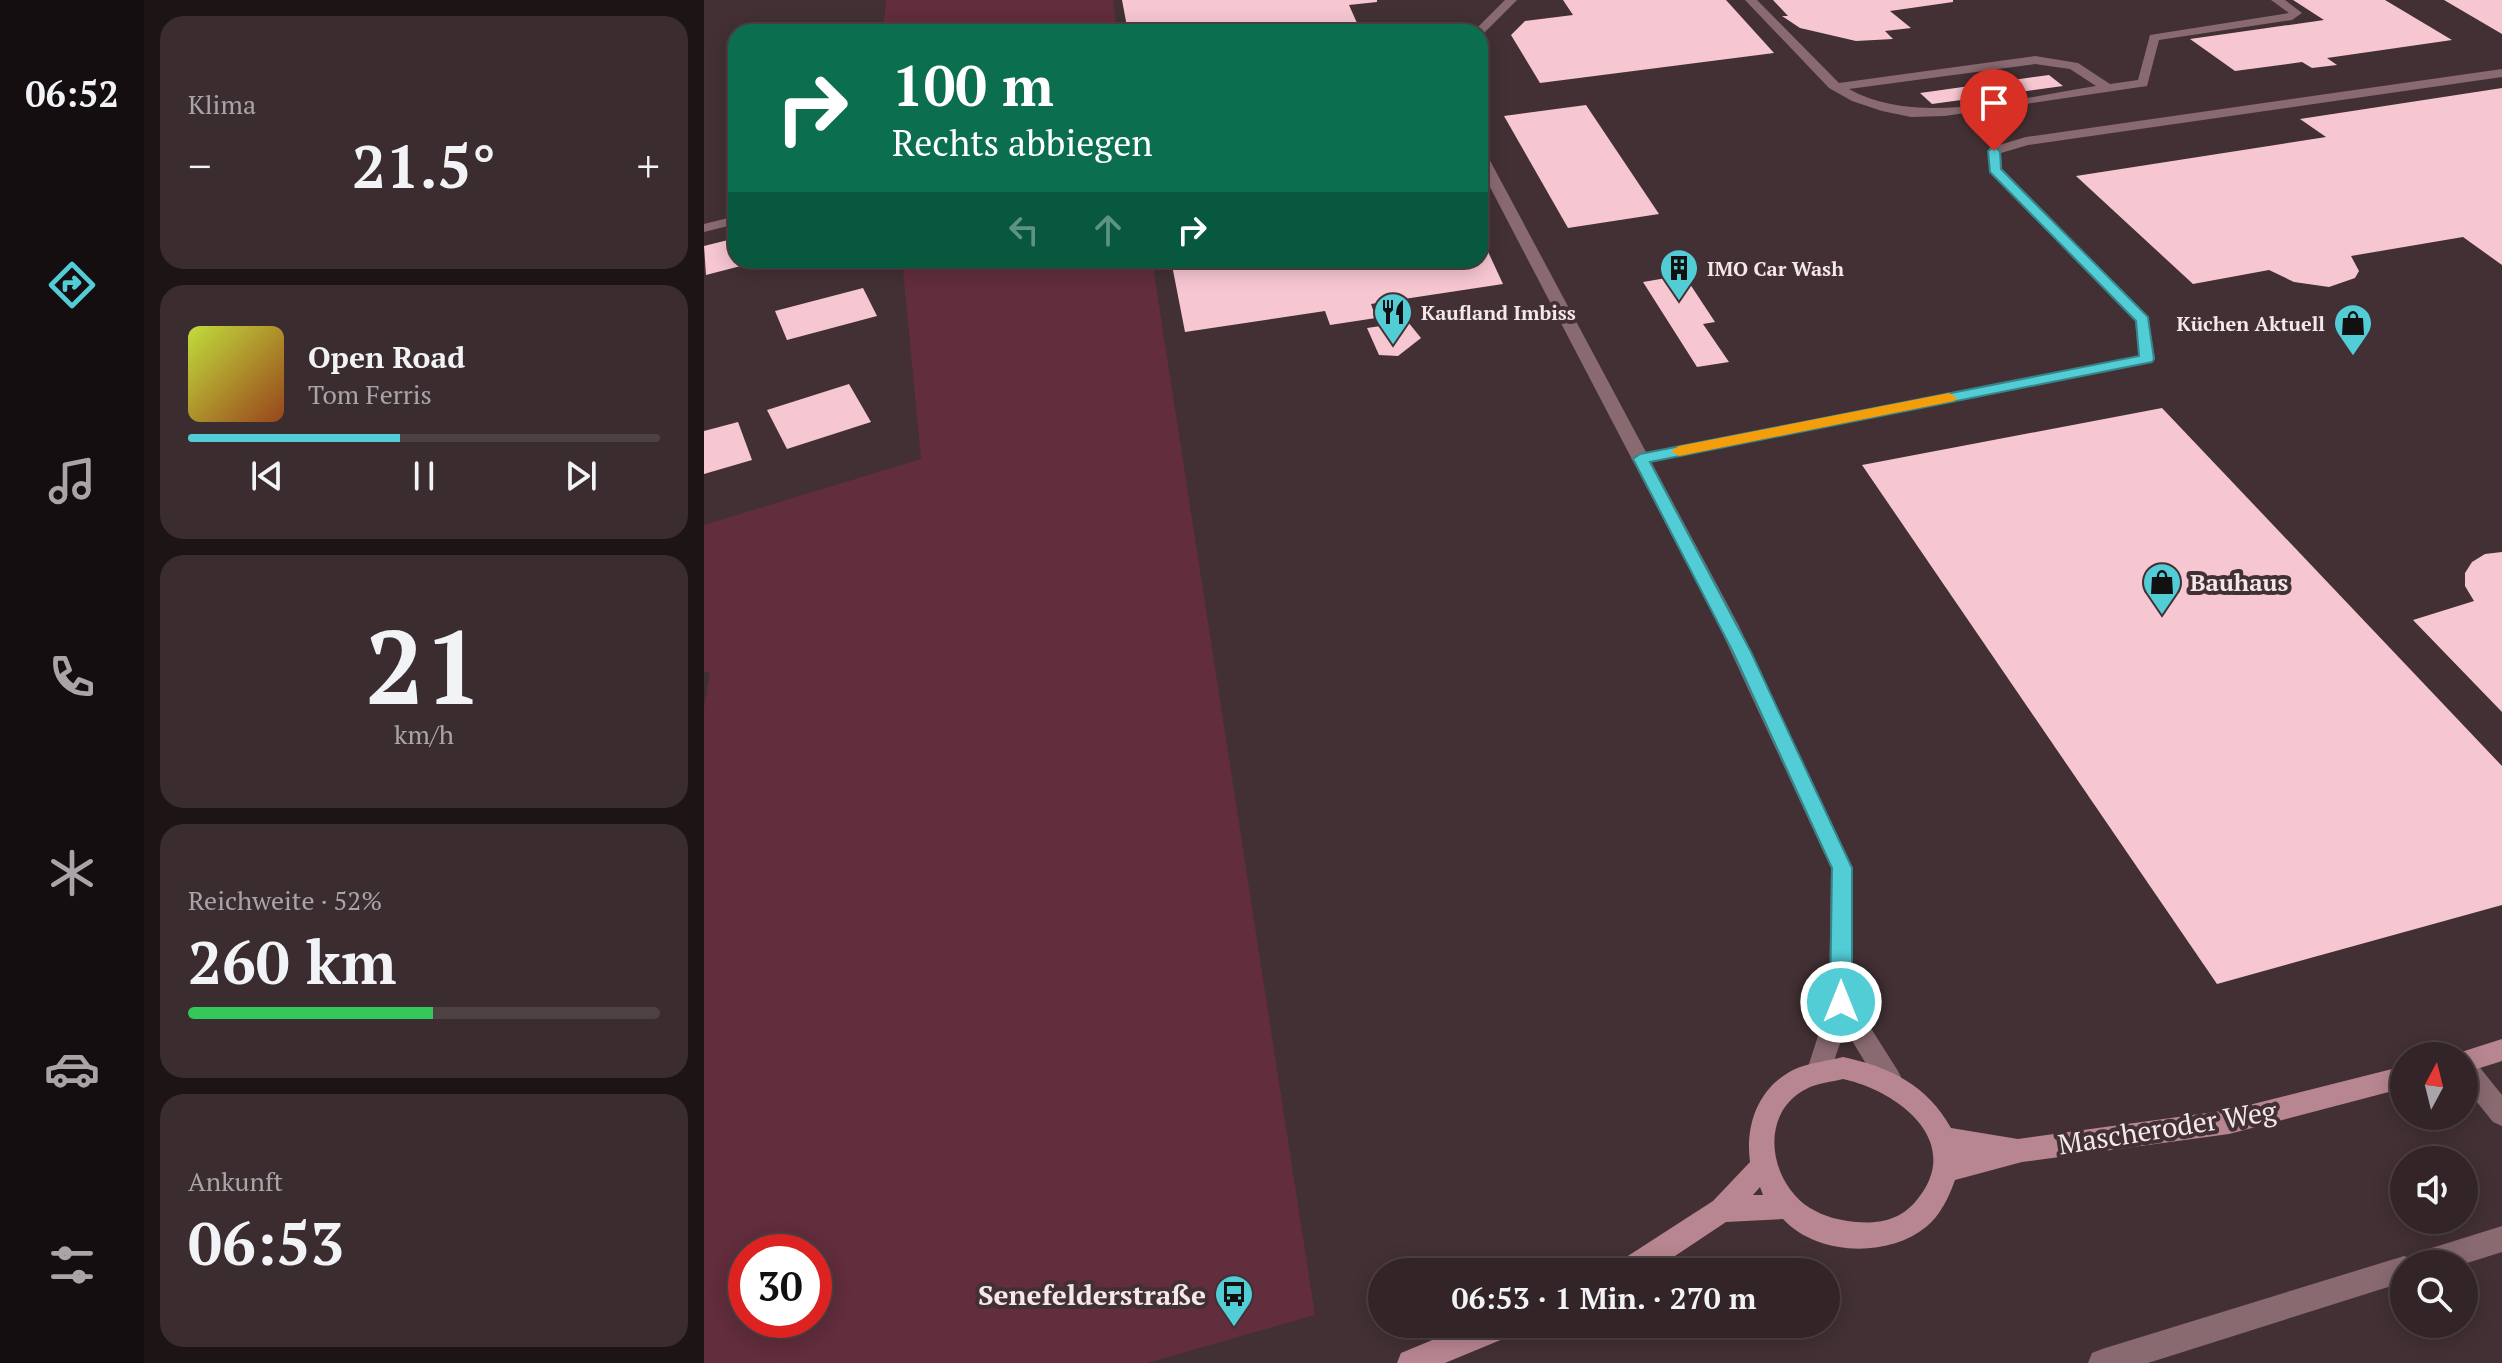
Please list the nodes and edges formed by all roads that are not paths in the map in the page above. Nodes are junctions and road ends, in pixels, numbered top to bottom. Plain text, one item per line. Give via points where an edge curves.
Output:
1 (1511, 0) edge
2 (1751, 0) edge
3 (2277, 0) edge
4 (1487, 24) edge
5 (2502, 73) edge
6 (1837, 87) junction
7 (2107, 88) junction
8 (1488, 170) edge
9 (728, 222) edge
10 (704, 228) edge
11 (1640, 459) junction
12 (1841, 1002) junction
13 (2502, 1050) edge
14 (2478, 1059) edge
15 (1819, 1070) junction
16 (1889, 1079) junction
17 (2390, 1081) edge
18 (2478, 1082) edge
19 (2502, 1114) edge
20 (1941, 1139) junction
21 (2022, 1150) junction
22 (1762, 1167) junction
23 (1944, 1171) junction
24 (1786, 1206) junction
25 (1722, 1210) junction
26 (2502, 1239) edge
27 (2467, 1250) edge
28 (1648, 1258) edge
29 (2390, 1273) edge
30 (1471, 1338) edge
31 (1411, 1363) edge
32 (2102, 1363) edge

1 - 4 street
2 - 6 street
3 - 7 street via 2296,13 2154,37 2143,83
5 - 11 street via 2026,141 1994,151 1995,170 2143,320 2147,359
6 - 7 street via 1856,98 1911,113
6 - 7 street via 2035,60 2074,66
8 - 11 street
9 - 10 street
11 - 12 street via 1742,652 1842,868
12 - 15 street
12 - 16 street
13 - 14 street
15 - 16 street via 1867,1070
15 - 22 street via 1776,1095 1759,1141
16 - 20 street via 1930,1115
17 - 21 street, Mascheroder Weg via 2229,1122
18 - 19 street
20 - 21 street, Mascheroder Weg
20 - 23 street
21 - 23 street, Mascheroder Weg
22 - 24 street
22 - 25 street
23 - 24 street via 1936,1196 1920,1217 1897,1231 1839,1234
24 - 25 street
25 - 28 street
26 - 27 street
29 - 32 street
30 - 31 street

